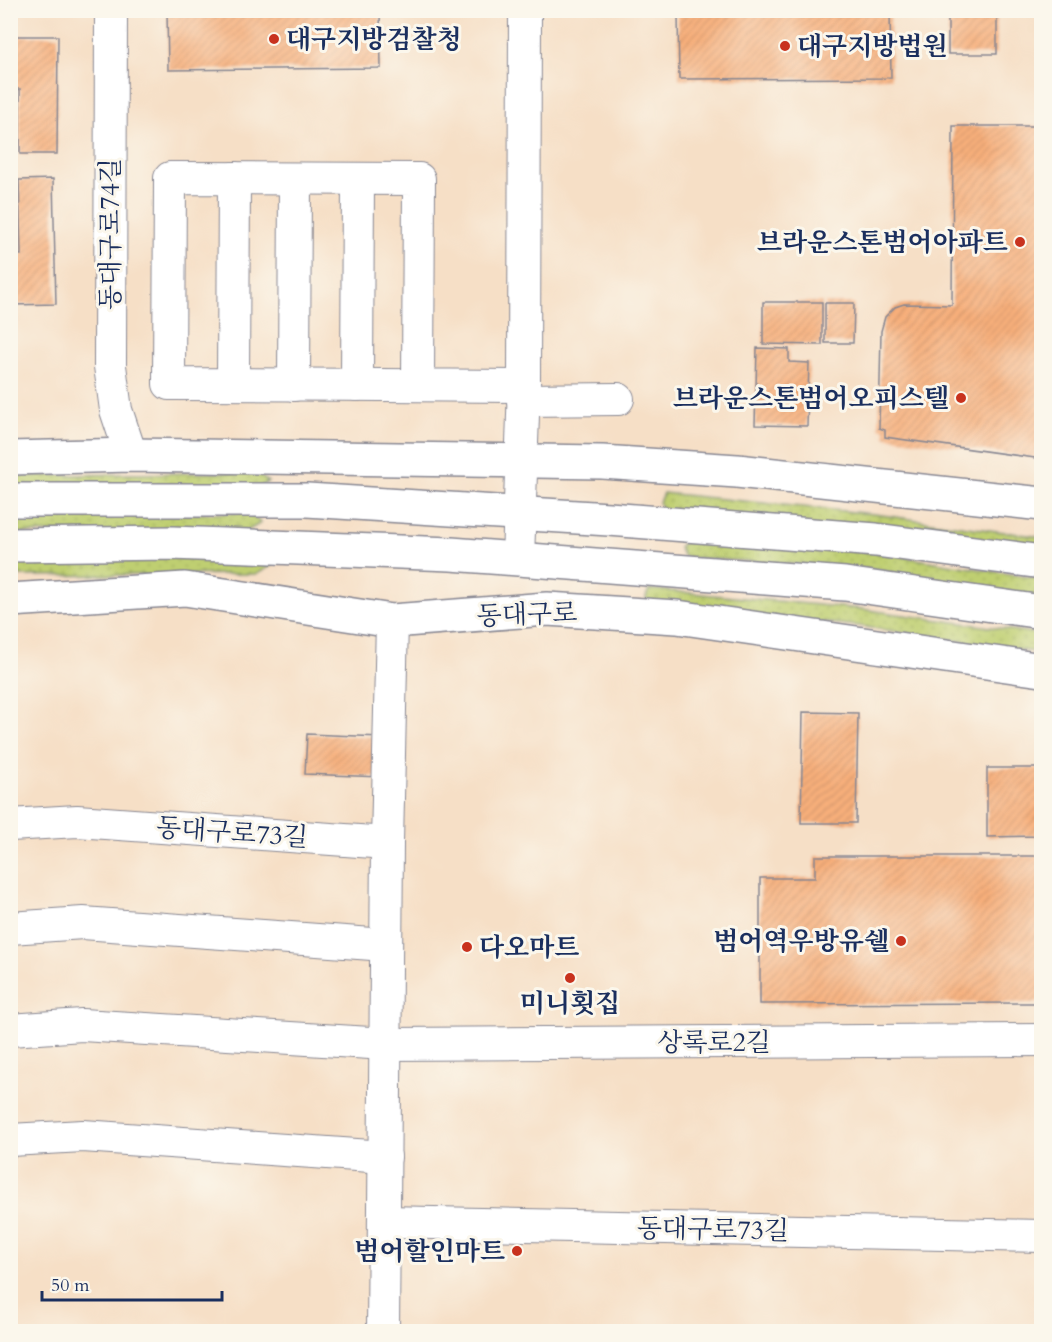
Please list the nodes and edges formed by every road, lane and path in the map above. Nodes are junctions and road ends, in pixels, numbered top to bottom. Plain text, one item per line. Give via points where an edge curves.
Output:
1 (111, 10) edge
2 (525, 10) edge
3 (234, 178) junction
4 (295, 179) junction
5 (358, 179) junction
6 (233, 384) junction
7 (294, 385) junction
8 (357, 385) junction
9 (418, 385) junction
10 (524, 393) junction
11 (618, 399) dead end
12 (130, 455) junction
13 (10, 458) edge
14 (522, 460) junction
15 (10, 500) edge
16 (1041, 504) edge
17 (520, 513) junction
18 (658, 523) junction
19 (10, 545) edge
20 (518, 559) junction
21 (1041, 562) edge
22 (651, 570) junction
23 (10, 600) edge
24 (1041, 612) edge
25 (392, 621) junction
26 (1041, 670) edge
27 (10, 825) edge
28 (387, 843) junction
29 (10, 928) edge
30 (386, 945) junction
31 (10, 1030) edge
32 (1041, 1040) edge
33 (386, 1044) junction
34 (10, 1140) edge
35 (385, 1157) junction
36 (384, 1222) junction
37 (1041, 1236) edge
38 (383, 1332) edge

1 - 12 street, 동대구로74길 via 110,366 116,410
2 - 10 street
3 - 4 street
3 - 6 street
3 - 6 street via 170,178 169,384
4 - 5 street
4 - 7 street
5 - 8 street
5 - 9 street via 419,179
6 - 7 street
7 - 8 street
8 - 9 street
9 - 10 street
10 - 11 street
10 - 14 street
12 - 13 main road
12 - 14 main road
14 - 16 main road via 737,471
14 - 17 street
15 - 17 main road via 307,500
17 - 18 main road
17 - 20 street
18 - 21 main road via 876,540
18 - 22 main road via 636,524 623,540 628,560
19 - 20 main road, 동대구로 via 172,543
20 - 22 main road, 동대구로
22 - 24 main road, 동대구로 via 844,584
23 - 25 main road, 동대구로 via 185,589
25 - 26 main road, 동대구로 via 547,609 677,616
25 - 28 street
27 - 28 street, 동대구로73길 via 77,821
28 - 30 street
29 - 30 street via 83,923
30 - 33 street
31 - 33 street via 82,1025
32 - 33 street, 상록로2길
33 - 35 street
34 - 35 street via 83,1136
35 - 36 street
36 - 37 street, 동대구로73길
36 - 38 street

